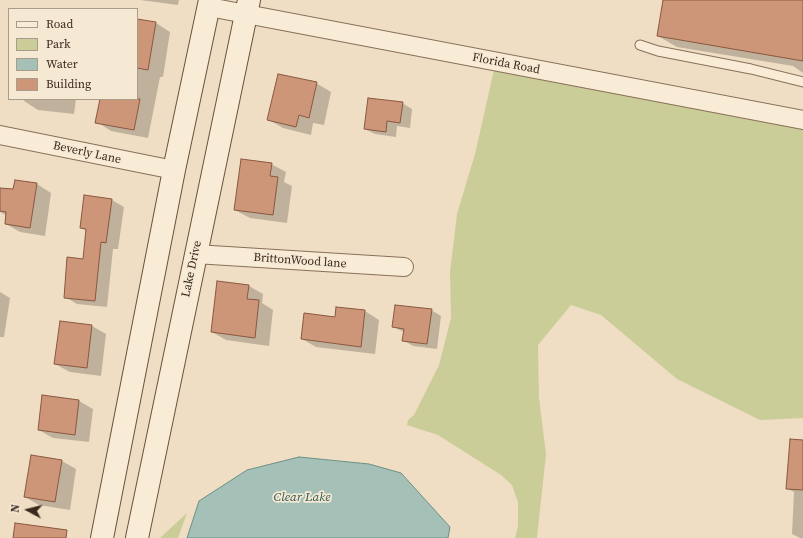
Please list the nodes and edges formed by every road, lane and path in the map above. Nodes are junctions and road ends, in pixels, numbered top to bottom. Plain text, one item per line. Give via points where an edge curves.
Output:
1 (209, 3) edge
2 (247, 7) edge
3 (640, 45) dead end
4 (803, 82) edge
5 (803, 120) edge
6 (0, 135) edge
7 (174, 170) junction
8 (195, 254) junction
9 (404, 268) dead end
10 (102, 538) edge
11 (137, 538) edge

1 - 2 street, Florida Road
1 - 7 main road
2 - 5 street, Florida Road
2 - 8 main road, Lake Drive
3 - 4 lane
6 - 7 street, Beverly Lane
7 - 10 main road
8 - 9 street, BrittonWood lane
8 - 11 main road, Lake Drive

